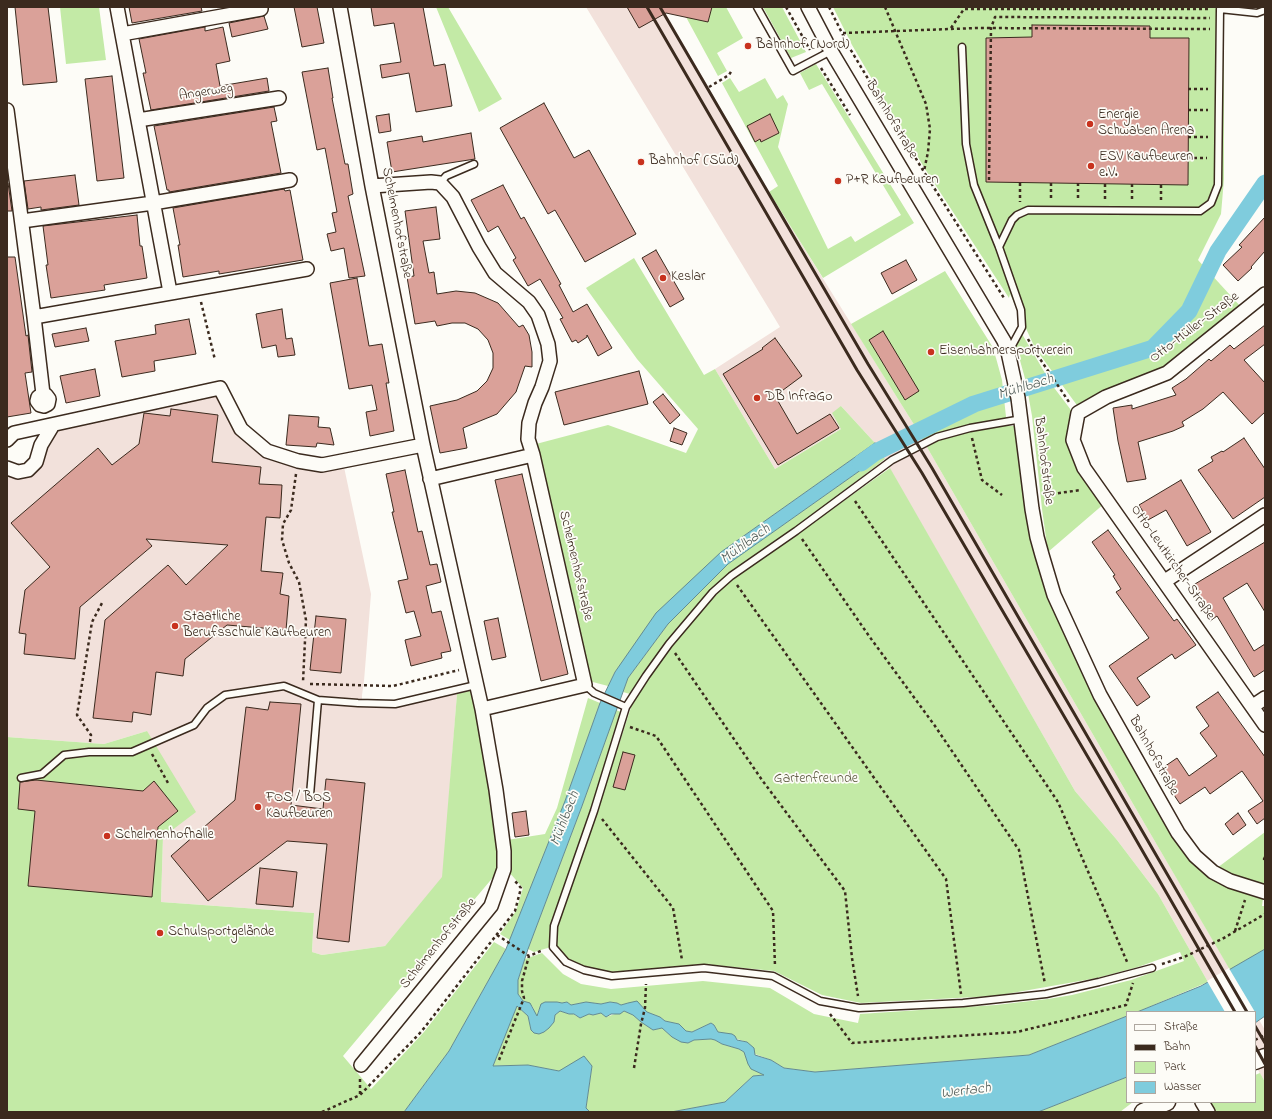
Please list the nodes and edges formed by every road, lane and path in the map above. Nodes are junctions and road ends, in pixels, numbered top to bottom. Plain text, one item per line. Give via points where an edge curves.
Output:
1 (117, 7) edge
2 (340, 7) edge
3 (757, 7) edge
4 (808, 7) edge
5 (829, 7) edge
6 (886, 7) edge
7 (261, 9) dead end
8 (1220, 9) junction
9 (1265, 10) edge
10 (1220, 18) junction
11 (991, 28) junction
12 (951, 29) junction
13 (1209, 29) dead end
14 (897, 31) junction
15 (842, 32) junction
16 (122, 34) junction
17 (962, 47) dead end
18 (832, 51) junction
19 (732, 70) dead end
20 (710, 87) dead end
21 (1188, 89) dead end
22 (1207, 89) dead end
23 (279, 98) dead end
24 (7, 110) edge
25 (1188, 110) dead end
26 (1208, 110) dead end
27 (138, 120) junction
28 (1188, 137) dead end
29 (1208, 137) dead end
30 (1188, 158) dead end
31 (1207, 158) dead end
32 (474, 164) dead end
33 (924, 172) junction
34 (290, 180) dead end
35 (989, 180) dead end
36 (440, 183) junction
37 (1020, 183) dead end
38 (1051, 183) dead end
39 (1078, 184) dead end
40 (1105, 184) dead end
41 (1132, 184) dead end
42 (1162, 185) dead end
43 (372, 186) junction
44 (1051, 201) dead end
45 (1105, 201) dead end
46 (1132, 201) dead end
47 (1020, 202) dead end
48 (1162, 202) dead end
49 (153, 203) junction
50 (1078, 203) dead end
51 (22, 220) junction
52 (999, 247) junction
53 (306, 269) dead end
54 (198, 287) junction
55 (170, 292) junction
56 (1265, 294) edge
57 (1005, 300) dead end
58 (34, 317) junction
59 (1022, 326) junction
60 (1008, 352) junction
61 (215, 360) dead end
62 (43, 394) dead end
63 (1064, 395) dead end
64 (1078, 413) joint
65 (1022, 419) junction
66 (53, 425) junction
67 (970, 428) junction
68 (7, 440) edge
69 (423, 445) junction
70 (533, 455) junction
71 (298, 461) junction
72 (7, 468) edge
73 (430, 479) junction
74 (1098, 487) junction
75 (849, 493) junction
76 (1052, 494) dead end
77 (1002, 495) dead end
78 (1265, 515) edge
79 (796, 531) junction
80 (730, 576) junction
81 (1164, 581) junction
82 (102, 603) dead end
83 (669, 644) junction
84 (471, 667) junction
85 (303, 684) junction
86 (476, 685) junction
87 (284, 686) junction
88 (590, 689) junction
89 (1265, 698) edge
90 (318, 700) junction
91 (1253, 706) junction
92 (626, 708) junction
93 (482, 709) junction
94 (621, 724) junction
95 (1265, 725) edge
96 (147, 745) junction
97 (89, 752) junction
98 (21, 778) dead end
99 (168, 782) dead end
100 (310, 795) dead end
101 (594, 810) junction
102 (1265, 857) edge
103 (1265, 861) edge
104 (504, 869) junction
105 (1249, 887) junction
106 (1265, 892) edge
107 (1265, 914) edge
108 (1234, 932) junction
109 (497, 935) junction
110 (553, 947) junction
111 (529, 956) junction
112 (1152, 968) joint
113 (683, 971) junction
114 (1134, 973) junction
115 (646, 974) junction
116 (773, 976) junction
117 (1046, 994) junction
118 (820, 1001) junction
119 (963, 1003) junction
120 (859, 1008) junction
121 (1265, 1035) edge
122 (1256, 1040) edge
123 (499, 1060) dead end
124 (361, 1065) dead end
125 (634, 1068) dead end
126 (1165, 1103) edge
127 (1203, 1103) edge
128 (322, 1112) edge
129 (1143, 1112) edge
130 (1208, 1112) edge

1 - 16 street
2 - 43 street, Schelmenhofstraße
3 - 18 lane via 793,71
4 - 18 street, Bahnhofstraße
5 - 15 path
6 - 14 path
7 - 16 street
8 - 9 lane via 1257,13
8 - 10 lane
8 - 12 path via 964,10
10 - 11 path via 996,17
10 - 52 lane via 1218,185 1211,203 1200,211 1028,210 1012,220
11 - 12 path
11 - 13 path
11 - 35 path
12 - 14 path
14 - 15 path
14 - 33 path via 926,104 930,129
15 - 33 path
16 - 27 street
17 - 52 lane via 968,151 974,185
18 - 60 street, Bahnhofstraße via 985,308
19 - 20 path via 729,75
21 - 22 path
23 - 27 street, Angerweg
24 - 51 street
25 - 26 path
27 - 49 street
28 - 29 path
30 - 31 path
32 - 36 lane via 446,176
33 - 57 path
34 - 49 street
36 - 43 street
36 - 70 street, Schelmenhofstraße via 453,197 495,273 529,302 544,329 550,361 529,423 528,439
37 - 47 path
38 - 44 path
39 - 50 path
40 - 45 path
41 - 46 path
42 - 48 path
43 - 69 street, Schelmenhofstraße
49 - 51 street
49 - 55 street
51 - 58 street
52 - 59 lane via 1021,310
53 - 54 street
54 - 55 street
54 - 61 path
55 - 58 street
56 - 64 street, Otto-Müller-Straße via 1167,373 1106,397
58 - 62 street
59 - 60 lane
59 - 63 path via 1034,350
60 - 65 street, Bahnhofstraße
64 - 74 street, Otto-Leutkircher-Straße via 1073,440 1084,468
65 - 67 lane
65 - 105 street, Bahnhofstraße via 1032,509 1042,555 1054,595 1100,695 1178,834 1195,856 1213,872
66 - 68 street via 14,433
66 - 71 street via 220,388 241,429 267,451
66 - 72 street via 41,444 36,462 28,470 18,472
67 - 75 lane via 937,437 892,460
67 - 77 path via 982,480
69 - 71 street via 322,465
69 - 73 street, Schelmenhofstraße
70 - 73 street
70 - 88 street, Schelmenhofstraße
71 - 85 path via 291,510 283,524 282,540 289,563 299,582 306,620
73 - 84 street, Schelmenhofstraße
74 - 76 path
74 - 81 street, Otto-Leutkircher-Straße
75 - 79 lane
75 - 114 path via 1058,802
78 - 81 street
79 - 80 lane
79 - 117 path via 1020,850
80 - 83 lane
80 - 119 path via 946,879
81 - 91 street, Otto-Leutkircher-Straße
82 - 97 path via 92,622 78,715 91,735
83 - 92 lane
83 - 120 path via 762,780 845,891
84 - 85 path via 392,686
84 - 86 street, Schelmenhofstraße
85 - 87 path
86 - 90 lane via 395,704
86 - 93 street, Schelmenhofstraße
87 - 90 lane
87 - 96 lane via 225,695 207,708 194,725
88 - 92 lane
88 - 93 street
89 - 91 street
90 - 100 lane
91 - 95 street, Otto-Leutkircher-Straße
92 - 94 lane
93 - 104 street, Schelmenhofstraße via 497,797
94 - 101 lane
94 - 116 path via 656,736 773,911
96 - 97 lane via 132,752
96 - 99 path
97 - 98 lane via 64,755 42,774
101 - 110 lane via 554,926
101 - 113 path via 674,908
102 - 103 path
104 - 109 path via 521,888 515,911
104 - 124 street, Schelmenhofstraße via 490,906
105 - 106 street, Bahnhofstraße
105 - 108 path
107 - 108 path
108 - 112 path via 1184,957
109 - 111 path
109 - 128 path via 421,1032 360,1095
110 - 111 path
110 - 115 lane via 566,962 584,970 612,976
111 - 123 path via 522,981 524,998
112 - 114 lane
113 - 115 lane
113 - 116 lane via 704,968
114 - 117 lane
114 - 118 path via 1126,1005 1016,1032 852,1043
115 - 125 path via 645,1008
116 - 118 lane
117 - 119 lane
118 - 120 lane
119 - 120 lane
121 - 122 path
126 - 129 street
127 - 130 street

